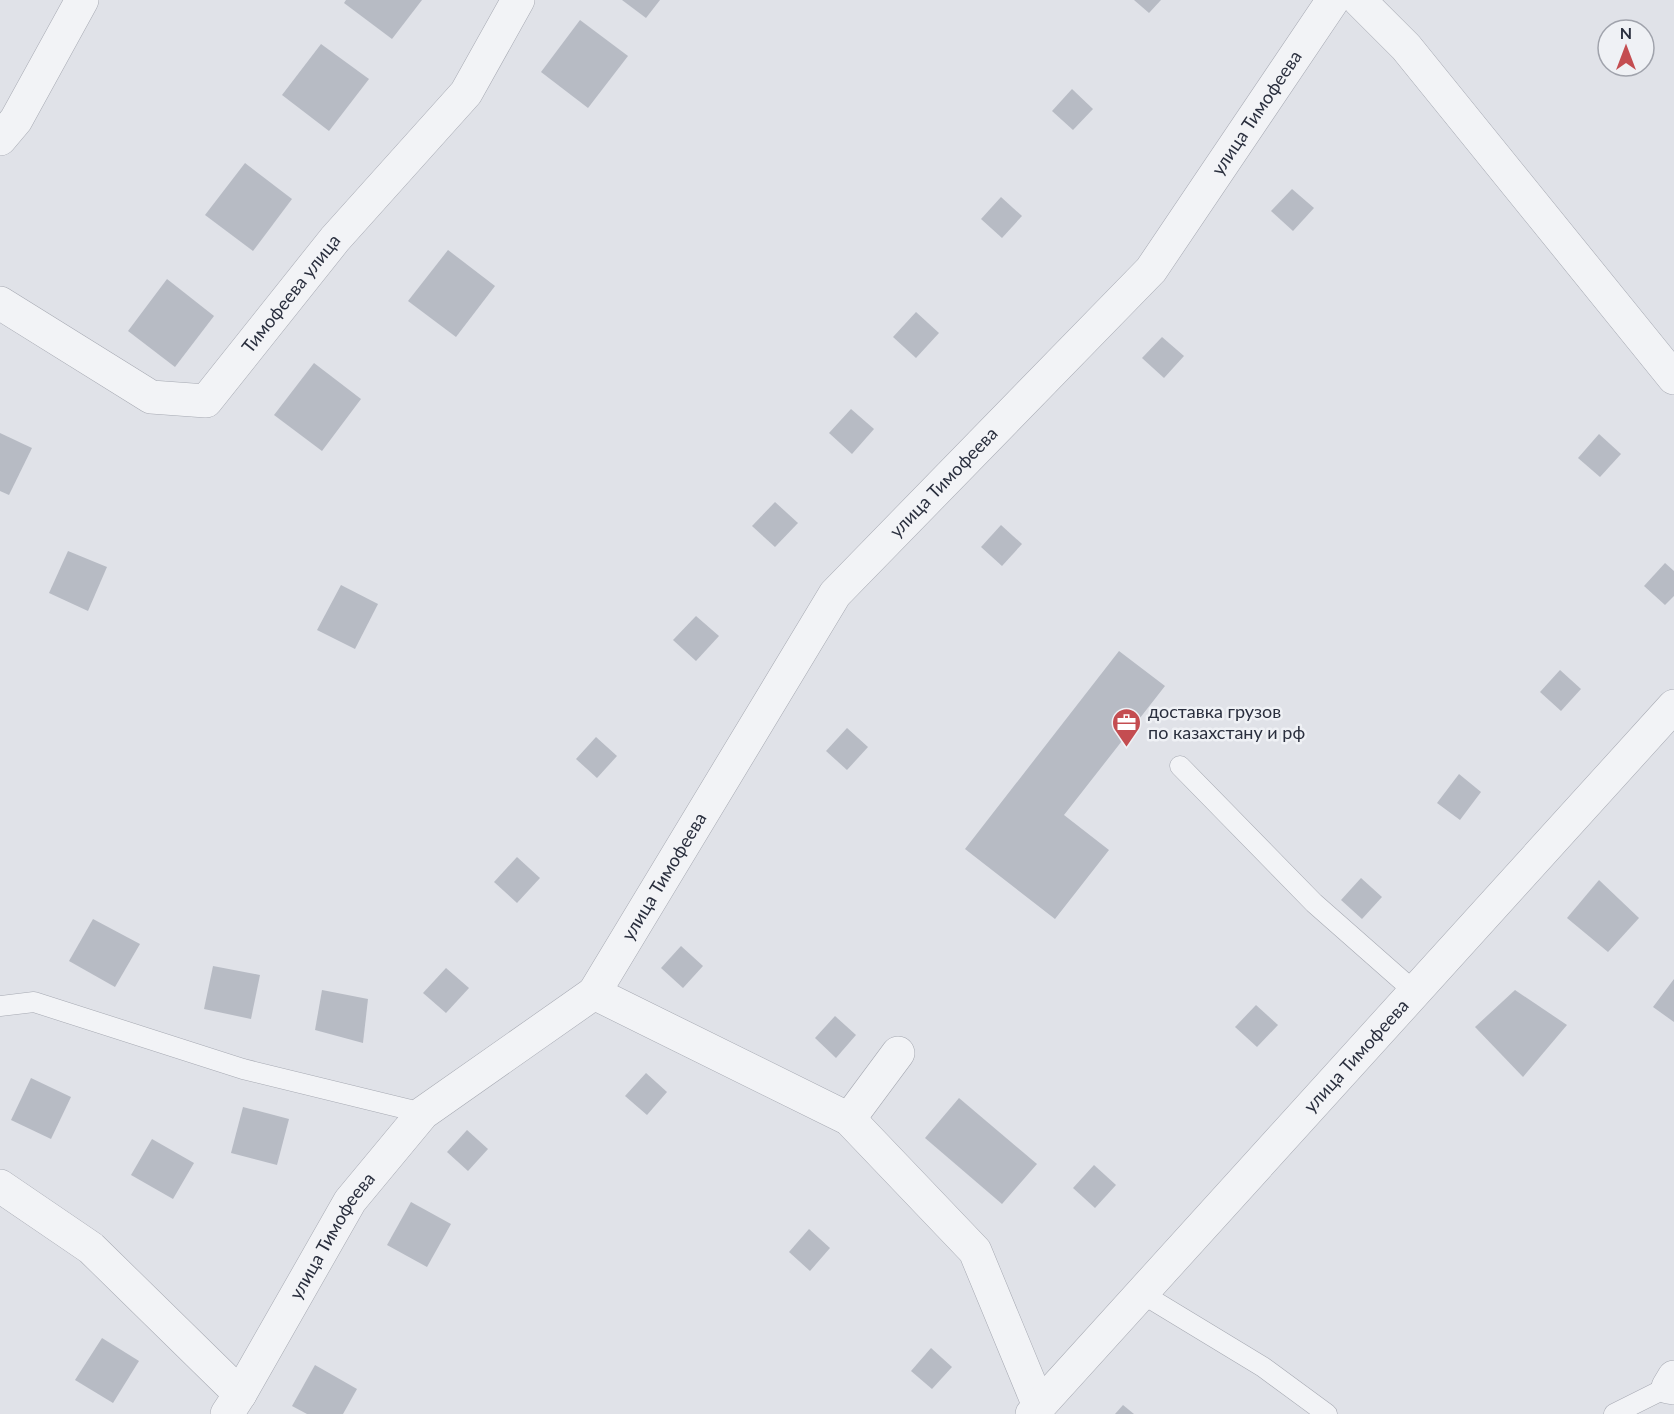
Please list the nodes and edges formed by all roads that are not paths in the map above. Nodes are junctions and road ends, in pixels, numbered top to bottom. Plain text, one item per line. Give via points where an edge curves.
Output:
1 (82, 0) edge
2 (518, 0) edge
3 (1333, 0) edge
4 (1359, 0) edge
5 (0, 139) edge
6 (0, 303) edge
7 (1674, 378) edge
8 (1674, 706) edge
9 (1180, 766) dead end
10 (1415, 992) junction
11 (594, 993) junction
12 (0, 1006) edge
13 (898, 1053) dead end
14 (423, 1113) junction
15 (849, 1119) junction
16 (0, 1186) edge
17 (1142, 1293) junction
18 (1672, 1384) edge
19 (233, 1404) edge
20 (1036, 1410) edge
21 (1327, 1414) edge
22 (1614, 1414) edge

1 - 5 street via 16,120
2 - 6 street, Тимофеева улица via 466,93 335,239 206,401 151,397
3 - 11 street, улица Тимофеева via 1150,270 836,594
4 - 7 street via 1406,47
8 - 10 street, улица Тимофеева
9 - 10 lane via 1314,903
10 - 17 street, улица Тимофеева
11 - 14 street, улица Тимофеева
11 - 15 street, улица Тимофеева
12 - 14 lane via 34,1002 243,1070
13 - 15 street
14 - 19 street, улица Тимофеева via 350,1201
15 - 20 street, улица Тимофеева via 975,1251
16 - 19 street, улица Тимофеева via 91,1248
17 - 20 street, улица Тимофеева
17 - 21 lane via 1263,1367
18 - 22 lane

